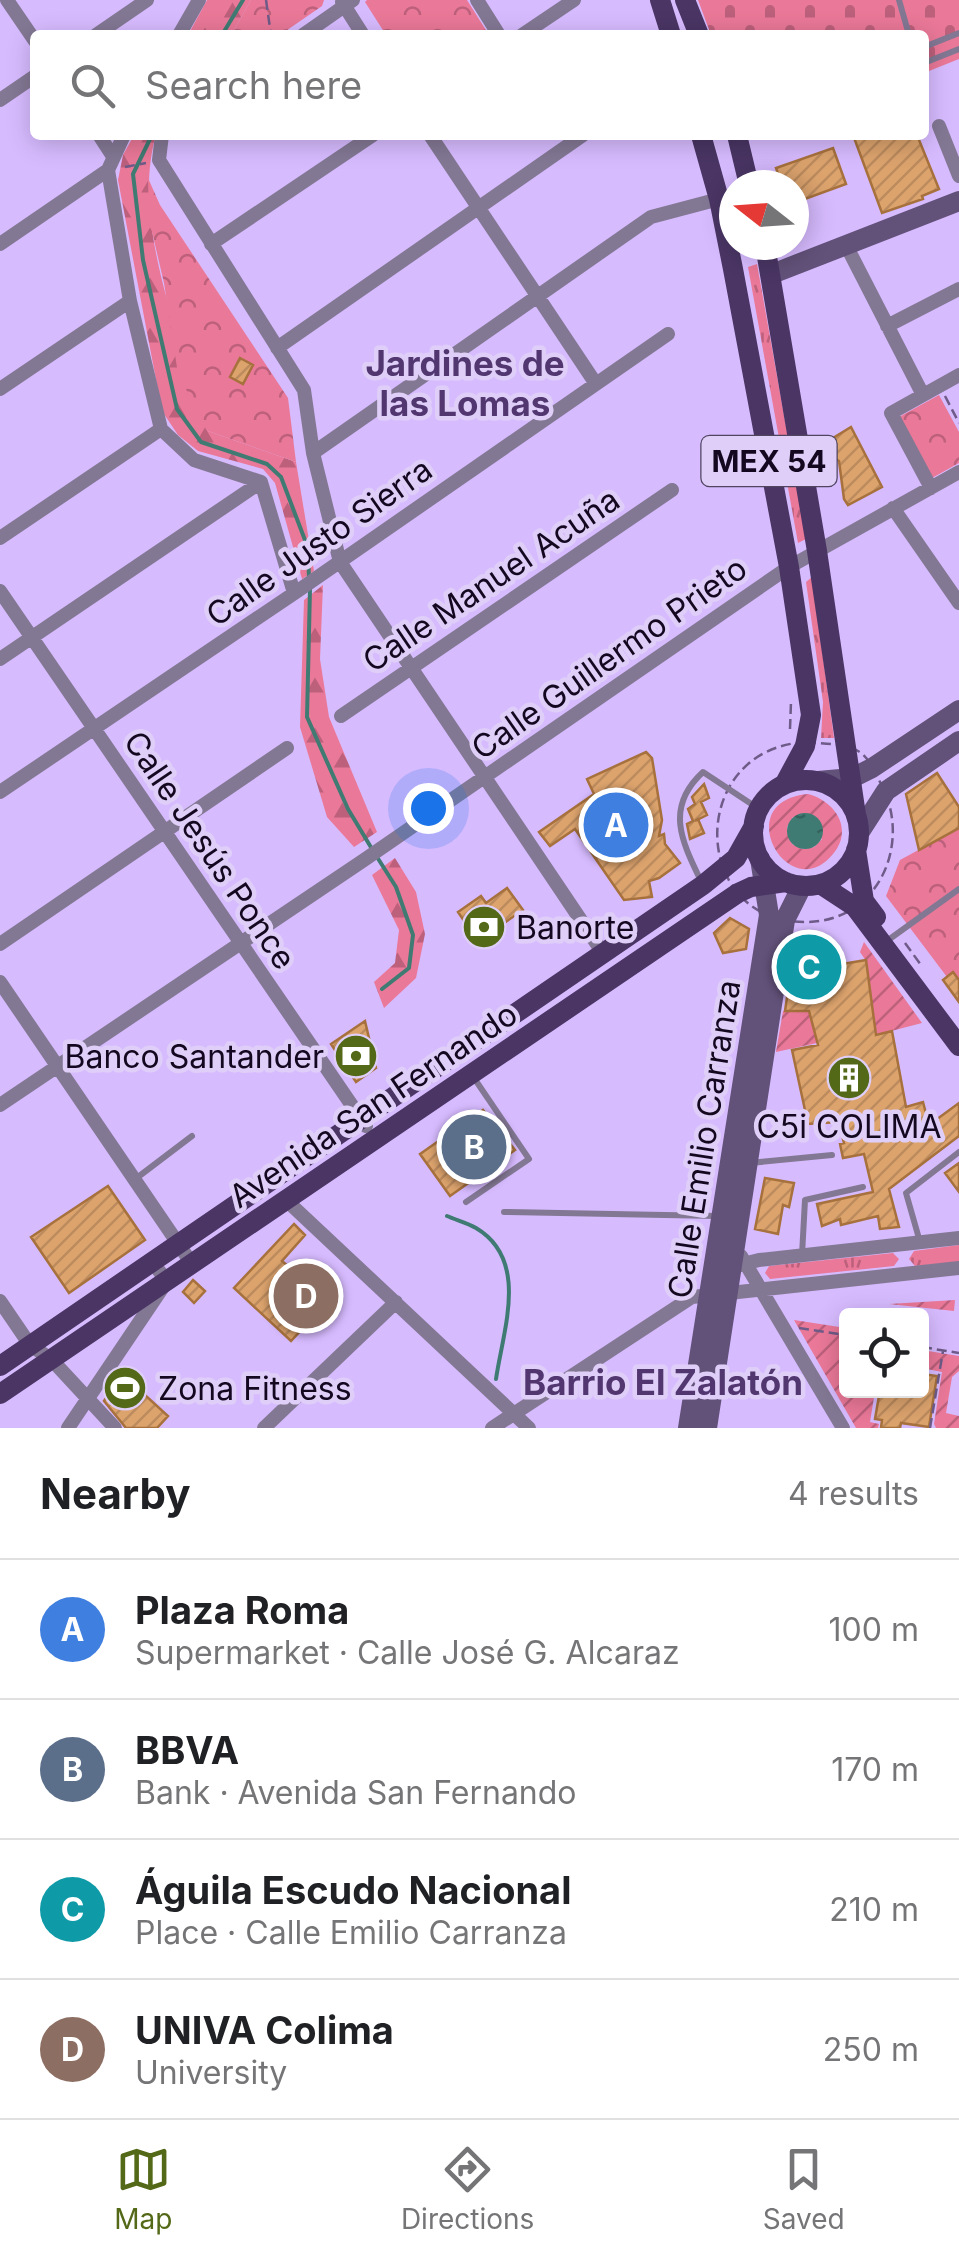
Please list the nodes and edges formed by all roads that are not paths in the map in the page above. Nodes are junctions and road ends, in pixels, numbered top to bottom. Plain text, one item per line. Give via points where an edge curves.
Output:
1 (7, 0) edge
2 (148, 0) edge
3 (199, 0) edge
4 (478, 0) edge
5 (574, 0) edge
6 (660, 0) edge
7 (685, 0) edge
8 (899, 0) edge
9 (346, 2) edge
10 (103, 30) edge
11 (182, 30) edge
12 (310, 30) edge
13 (361, 30) edge
14 (496, 30) edge
15 (529, 30) edge
16 (669, 30) edge
17 (697, 30) edge
18 (907, 30) edge
19 (959, 33) edge
20 (30, 34) edge
21 (929, 45) edge
22 (959, 49) edge
23 (929, 61) edge
24 (30, 79) edge
25 (0, 100) edge
26 (940, 126) dead end
27 (100, 140) edge
28 (122, 140) edge
29 (366, 140) edge
30 (433, 140) edge
31 (576, 140) edge
32 (703, 140) edge
33 (738, 140) edge
34 (161, 141) edge
35 (110, 163) junction
36 (711, 170) junction
37 (739, 170) edge
38 (745, 170) edge
39 (959, 176) edge
40 (719, 195) edge
41 (719, 198) edge
42 (959, 202) edge
43 (479, 208) junction
44 (0, 244) edge
45 (211, 244) junction
46 (846, 245) junction
47 (732, 260) edge
48 (769, 260) edge
49 (772, 274) junction
50 (959, 289) edge
51 (537, 295) junction
52 (130, 301) junction
53 (888, 326) junction
54 (668, 334) dead end
55 (278, 348) junction
56 (959, 375) edge
57 (596, 384) junction
58 (0, 389) edge
59 (923, 395) junction
60 (161, 429) junction
61 (313, 453) junction
62 (959, 472) edge
63 (260, 482) junction
64 (931, 488) junction
65 (672, 490) dead end
66 (894, 508) junction
67 (0, 538) edge
68 (818, 551) junction
69 (334, 566) junction
70 (789, 567) junction
71 (953, 582) edge
72 (0, 591) edge
73 (297, 592) junction
74 (959, 603) edge
75 (32, 638) junction
76 (0, 659) edge
77 (412, 667) junction
78 (959, 710) edge
79 (341, 716) dead end
80 (94, 728) junction
81 (959, 741) edge
82 (287, 748) dead end
83 (483, 778) junction
84 (852, 778) junction
85 (818, 781) junction
86 (784, 785) junction
87 (0, 792) edge
88 (756, 818) junction
89 (165, 832) junction
90 (857, 833) junction
91 (793, 884) junction
92 (703, 885) junction
93 (959, 889) edge
94 (860, 904) junction
95 (777, 918) junction
96 (895, 935) junction
97 (241, 943) junction
98 (0, 944) edge
99 (603, 953) junction
100 (0, 982) edge
101 (526, 1005) junction
102 (542, 1026) junction
103 (959, 1027) edge
104 (959, 1046) edge
105 (57, 1066) junction
106 (472, 1074) junction
107 (0, 1105) edge
108 (361, 1119) junction
109 (192, 1136) dead end
110 (375, 1140) junction
111 (959, 1152) edge
112 (832, 1155) dead end
113 (748, 1163) junction
114 (134, 1180) junction
115 (863, 1187) dead end
116 (286, 1200) junction
117 (466, 1202) dead end
118 (504, 1212) dead end
119 (723, 1216) junction
120 (959, 1238) edge
121 (921, 1243) junction
122 (178, 1244) junction
123 (902, 1246) junction
124 (802, 1256) junction
125 (738, 1258) junction
126 (152, 1262) junction
127 (192, 1264) junction
128 (959, 1268) edge
129 (905, 1273) junction
130 (166, 1281) junction
131 (718, 1287) junction
132 (759, 1288) junction
133 (0, 1301) edge
134 (396, 1302) junction
135 (30, 1345) junction
136 (52, 1359) junction
137 (0, 1366) edge
138 (0, 1394) edge
139 (88, 1399) junction
140 (514, 1413) junction
141 (68, 1428) edge
142 (115, 1428) edge
143 (264, 1428) edge
144 (492, 1428) edge
145 (529, 1428) edge
146 (688, 1428) edge
147 (707, 1428) edge
148 (842, 1428) edge

1 - 20 street
2 - 10 street
3 - 11 street
4 - 14 street
5 - 15 street
6 - 16 main road
7 - 17 main road
8 - 18 lane
9 - 12 street
9 - 13 street
19 - 21 lane
22 - 23 lane
24 - 25 street
26 - 39 street
27 - 35 street
28 - 35 street
29 - 45 street
30 - 43 street
31 - 43 street
32 - 36 main road, MEX 54
33 - 38 main road
34 - 45 street via 159,160
35 - 44 street
35 - 52 street
36 - 37 main road via 726,161
36 - 40 main road, MEX 54
41 - 51 street via 651,217
42 - 46 main road
43 - 51 street
43 - 55 street
45 - 55 street
46 - 49 main road
46 - 53 street
47 - 70 main road, MEX 54
48 - 49 main road, MEX 54
49 - 68 main road, MEX 54
50 - 53 street
51 - 57 street
51 - 61 street
52 - 58 street
52 - 60 street
53 - 59 street
54 - 57 street, Calle Justo Sierra
55 - 61 street via 304,390
56 - 59 street
57 - 69 street, Calle Justo Sierra
59 - 64 street via 891,413
60 - 63 street via 194,460
60 - 67 street
61 - 69 street
62 - 64 street, Calle Guillermo Prieto
63 - 73 street
63 - 75 street
64 - 66 street, Calle Guillermo Prieto
65 - 77 street, Calle Manuel Acuña
66 - 68 street, Calle Guillermo Prieto
66 - 71 street
68 - 70 street, Calle Guillermo Prieto
68 - 84 main road, MEX 54
69 - 73 street, Calle Justo Sierra
69 - 77 street
70 - 83 street, Calle Guillermo Prieto
70 - 86 main road, MEX 54 via 810,715 806,742
71 - 74 street
72 - 75 street, Calle Jesús Ponce
73 - 80 street, Calle Justo Sierra
75 - 76 street
75 - 80 street, Calle Jesús Ponce
77 - 79 street, Calle Manuel Acuña
77 - 83 street
78 - 84 main road
80 - 87 street, Calle Justo Sierra
80 - 89 street, Calle Jesús Ponce
81 - 90 main road via 886,792
82 - 89 street
83 - 97 street, Calle Guillermo Prieto
83 - 99 street
84 - 85 main road
84 - 90 main road, MEX 54
85 - 86 main road
85 - 90 main road via 848,800
86 - 88 main road
88 - 91 main road via 760,859
88 - 92 main road, Avenida San Fernando via 736,858
88 - 92 lane via 703,772 689,784 678,816
89 - 97 street, Calle Jesús Ponce
89 - 98 street
90 - 91 main road via 836,878
90 - 94 main road
91 - 94 main road
91 - 95 main road, Calle Emilio Carranza
91 - 95 main road, Calle Emilio Carranza
91 - 102 main road, Avenida San Fernando via 738,893
92 - 99 main road, Avenida San Fernando
93 - 96 lane
94 - 96 main road
94 - 104 main road
95 - 113 main road, Calle Emilio Carranza
95 - 119 main road, Calle Emilio Carranza
96 - 103 main road
97 - 105 street, Calle Guillermo Prieto
97 - 108 street, Calle Jesús Ponce
99 - 101 main road, Avenida San Fernando
100 - 105 street
101 - 102 main road
101 - 108 main road, Avenida San Fernando
102 - 106 main road, Avenida San Fernando
105 - 107 street, Calle Guillermo Prieto
105 - 114 street
106 - 110 main road, Avenida San Fernando
106 - 117 lane via 529,1159
108 - 110 street, Calle Jesús Ponce
108 - 122 main road, Avenida San Fernando
109 - 114 lane
110 - 116 main road, Avenida San Fernando
111 - 121 lane via 906,1193
112 - 113 lane
113 - 125 main road, Calle Emilio Carranza
114 - 122 street
115 - 124 lane via 805,1200
116 - 127 main road, Avenida San Fernando
116 - 134 street
118 - 119 lane
119 - 131 main road, Calle Emilio Carranza
120 - 121 street
121 - 123 street
122 - 126 main road, Avenida San Fernando
122 - 127 street
123 - 124 street
123 - 129 street
124 - 125 street
125 - 131 main road, Calle Emilio Carranza
125 - 132 street
126 - 130 street
126 - 135 main road, Avenida San Fernando
127 - 130 main road, Avenida San Fernando
128 - 129 street
129 - 132 street
130 - 136 main road, Avenida San Fernando
130 - 139 street
131 - 132 street
131 - 140 street via 692,1297
131 - 146 main road, Calle Emilio Carranza
131 - 147 main road, Calle Emilio Carranza
132 - 148 street
133 - 135 street
134 - 140 street
134 - 143 street
135 - 136 street
135 - 137 main road, Avenida San Fernando
136 - 138 main road, Avenida San Fernando
136 - 139 street
139 - 141 street
139 - 142 street
140 - 144 street
140 - 145 street

